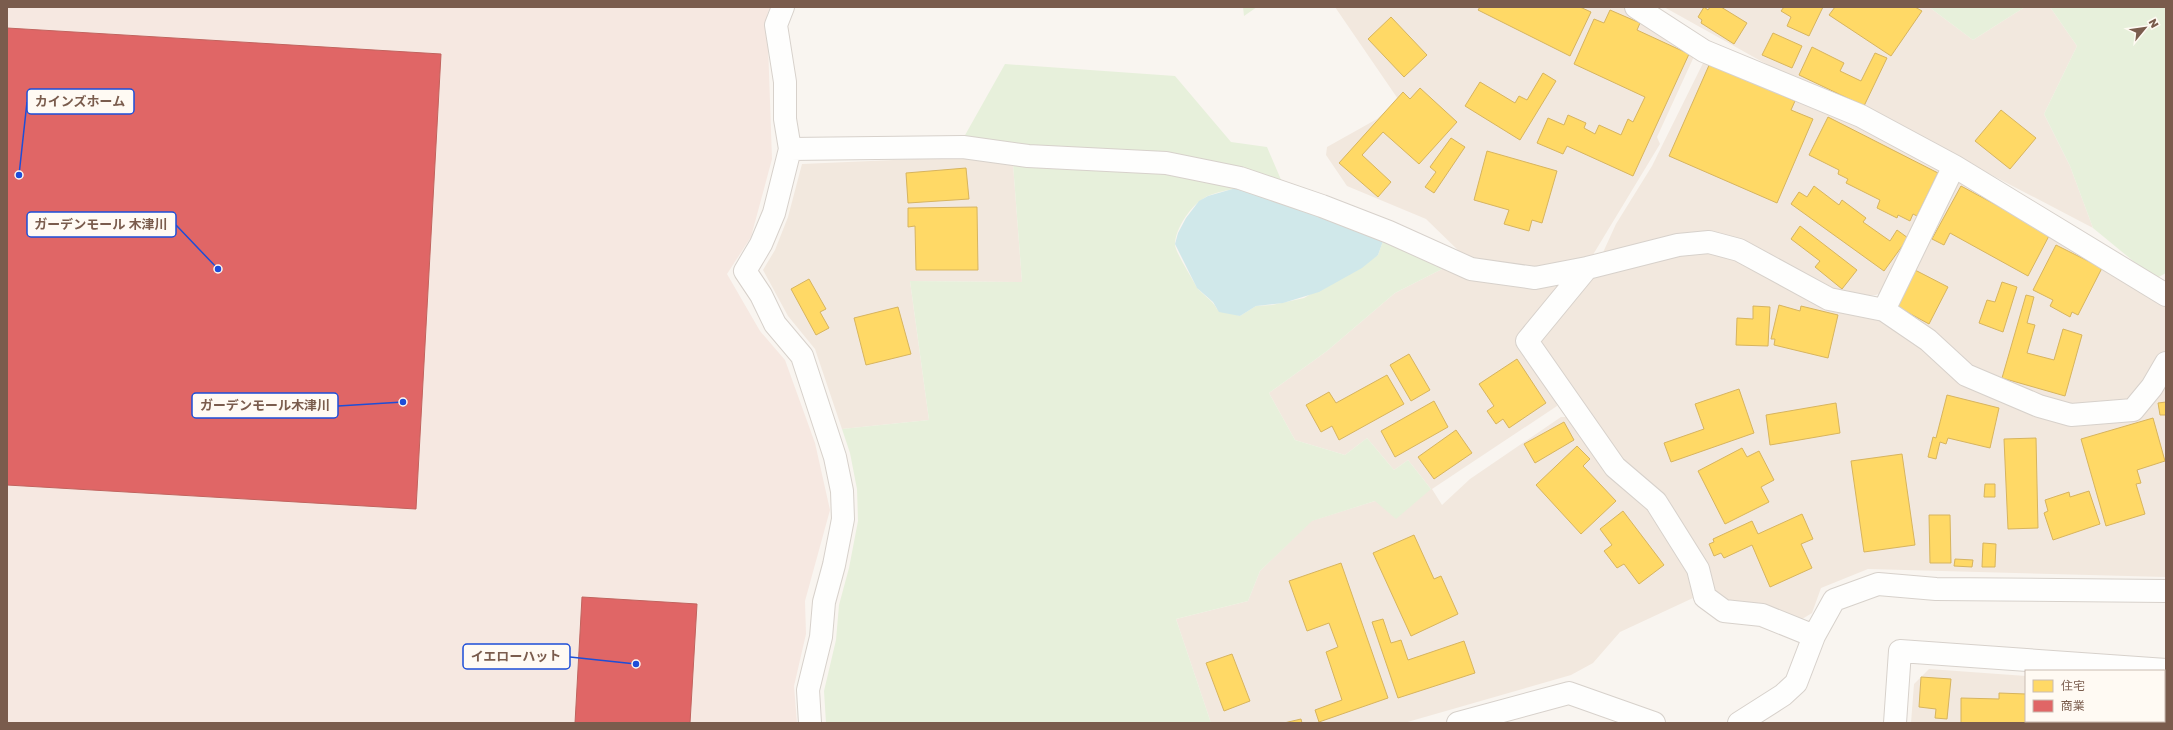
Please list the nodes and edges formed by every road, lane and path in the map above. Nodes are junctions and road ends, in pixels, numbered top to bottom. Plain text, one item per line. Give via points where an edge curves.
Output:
1 (783, 7) edge
2 (1636, 7) edge
3 (790, 149) junction
4 (1954, 166) junction
5 (1588, 268) junction
6 (2166, 295) edge
7 (1884, 310) junction
8 (2166, 363) edge
9 (2166, 591) edge
10 (1814, 636) junction
11 (2166, 670) edge
12 (810, 723) edge
13 (1458, 723) edge
14 (1654, 723) edge
15 (1739, 723) edge
16 (1895, 723) edge

1 - 3 street via 776,25 785,82 785,119
2 - 4 street via 1704,51 1860,116
3 - 5 street via 963,147 1028,156 1166,163 1240,178 1322,206 1389,232 1471,269 1536,278
3 - 12 street via 774,212 761,244 745,271 761,295 775,324 802,356 835,457 842,491 843,520 824,602 821,637 808,690
4 - 6 street
4 - 7 street
5 - 7 street via 1678,245 1709,242 1739,250 1829,300
5 - 10 street via 1527,341 1615,467 1656,502 1698,569 1705,597 1724,611 1762,615
7 - 8 street via 1928,340 1966,375 2039,406 2071,415 2133,410 2152,387
9 - 10 street via 1936,589 1878,584 1834,600
10 - 15 street via 1796,683 1783,695
11 - 16 street via 1900,651
13 - 14 street via 1569,693

